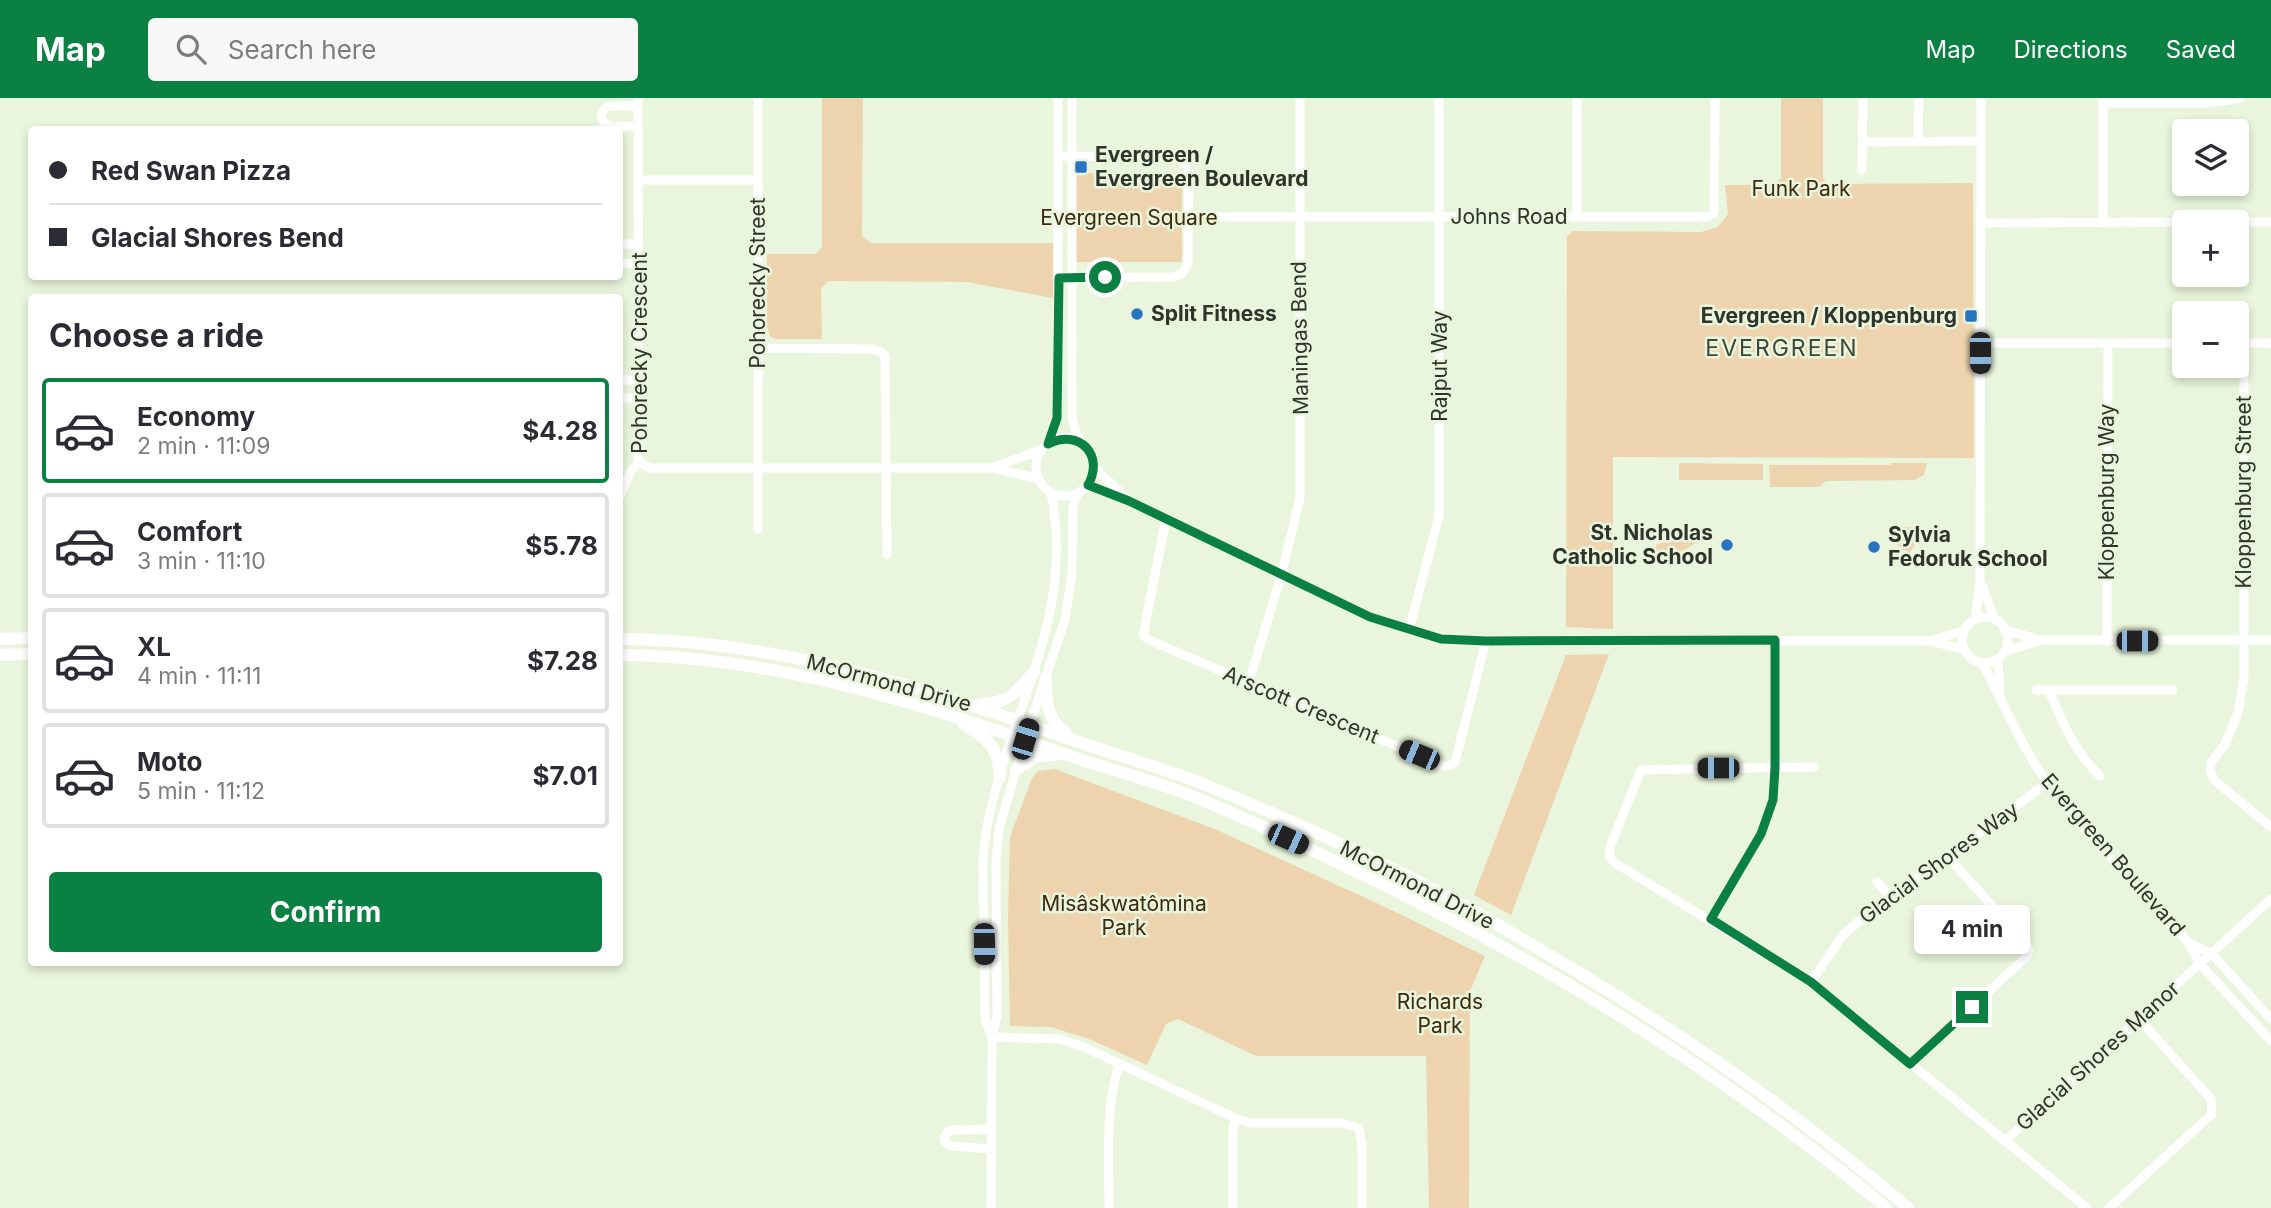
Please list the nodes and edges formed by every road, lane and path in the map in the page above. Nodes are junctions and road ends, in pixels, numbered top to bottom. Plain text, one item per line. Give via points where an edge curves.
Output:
1 (758, 98) edge
2 (1058, 98) edge
3 (1072, 98) edge
4 (1300, 98) edge
5 (1440, 98) edge
6 (1577, 98) edge
7 (1715, 98) edge
8 (1863, 98) edge
9 (1919, 98) edge
10 (1981, 98) edge
11 (2241, 98) edge
12 (2103, 101) edge
13 (638, 102) edge
14 (638, 126) junction
15 (1981, 141) junction
16 (1862, 142) junction
17 (1918, 142) junction
18 (1058, 156) junction
19 (1072, 156) junction
20 (1862, 170) dead end
21 (638, 180) junction
22 (757, 180) junction
23 (1577, 216) junction
24 (1188, 217) junction
25 (1439, 217) junction
26 (1299, 218) junction
27 (1982, 222) junction
28 (2103, 222) junction
29 (2172, 222) edge
30 (2249, 222) edge
31 (2271, 222) edge
32 (623, 244) edge
33 (639, 244) junction
34 (623, 263) edge
35 (639, 264) junction
36 (1059, 278) junction
37 (1072, 278) junction
38 (1980, 343) junction
39 (2108, 343) junction
40 (2172, 343) edge
41 (2249, 343) edge
42 (2271, 343) edge
43 (759, 348) junction
44 (2240, 378) edge
45 (623, 380) edge
46 (639, 380) junction
47 (623, 398) edge
48 (638, 398) junction
49 (1082, 443) junction
50 (1045, 447) junction
51 (639, 462) junction
52 (887, 467) junction
53 (759, 468) junction
54 (993, 468) junction
55 (1094, 468) junction
56 (1039, 479) junction
57 (1088, 485) junction
58 (623, 489) edge
59 (1051, 493) junction
60 (1078, 493) junction
61 (1129, 501) junction
62 (1166, 519) junction
63 (758, 528) dead end
64 (887, 555) dead end
65 (1282, 576) junction
66 (1980, 582) junction
67 (1975, 620) junction
68 (1995, 620) junction
69 (1409, 630) junction
70 (2005, 630) junction
71 (1964, 631) junction
72 (28, 638) edge
73 (0, 639) edge
74 (623, 639) edge
75 (1775, 640) junction
76 (2040, 640) junction
77 (2244, 640) junction
78 (2271, 640) edge
79 (1486, 641) junction
80 (1930, 641) junction
81 (2107, 641) junction
82 (1965, 650) junction
83 (2006, 651) junction
84 (28, 654) edge
85 (0, 655) edge
86 (623, 655) edge
87 (1998, 659) junction
88 (1982, 663) junction
89 (1040, 675) junction
90 (1249, 682) junction
91 (2036, 690) dead end
92 (2049, 690) junction
93 (2173, 690) dead end
94 (2000, 694) junction
95 (967, 703) junction
96 (952, 716) junction
97 (1024, 722) junction
98 (1019, 737) junction
99 (1078, 741) junction
100 (1065, 754) junction
101 (1814, 767) dead end
102 (1775, 768) junction
103 (1016, 770) junction
104 (2100, 776) dead end
105 (1000, 777) junction
106 (2047, 783) junction
107 (2271, 827) edge
108 (1948, 857) junction
109 (1877, 881) dead end
110 (1889, 896) junction
111 (2269, 904) edge
112 (1711, 919) junction
113 (2188, 942) junction
114 (2212, 954) junction
115 (2199, 963) junction
116 (1811, 982) junction
117 (2139, 1019) junction
118 (2271, 1020) edge
119 (992, 1037) junction
120 (2271, 1041) edge
121 (1119, 1064) junction
122 (1910, 1064) junction
123 (1237, 1119) junction
124 (991, 1129) junction
125 (2006, 1140) junction
126 (991, 1149) junction
127 (990, 1208) edge
128 (1109, 1208) edge
129 (1233, 1208) edge
130 (1362, 1208) edge
131 (1886, 1208) edge
132 (1908, 1208) edge
133 (2087, 1208) edge
134 (2109, 1208) edge

1 - 22 street, Pohorecky Street
2 - 18 street
3 - 19 street
4 - 26 street, Maningas Bend
5 - 25 street, Rajput Way
6 - 23 street
7 - 23 street, Johns Road via 1713,214
8 - 16 street
9 - 17 street
10 - 15 street
11 - 12 street via 2208,103
12 - 28 street
13 - 14 street, Pohorecky Crescent
13 - 14 street via 608,107 602,116 609,126
14 - 21 street, Pohorecky Crescent
15 - 17 street
15 - 27 street
16 - 17 street
16 - 20 street
18 - 19 street
18 - 36 street
19 - 24 street via 1179,158 1189,173
19 - 37 street
21 - 22 street
21 - 33 street, Pohorecky Crescent
22 - 43 street, Pohorecky Street
23 - 25 street, Johns Road
24 - 26 street, Johns Road
24 - 37 street via 1188,263 1179,276
25 - 26 street, Johns Road
25 - 69 street, Rajput Way via 1439,516
26 - 65 street, Maningas Bend via 1301,488
27 - 28 street
27 - 38 street
28 - 29 street
30 - 31 street
32 - 33 street
33 - 35 street, Pohorecky Crescent
34 - 35 street
35 - 46 street, Pohorecky Crescent
36 - 37 street
36 - 50 street via 1057,418
37 - 49 street via 1072,417
38 - 39 street
38 - 66 street
39 - 40 street
39 - 81 street, Kloppenburg Way
41 - 42 street
43 - 52 street via 883,353 887,364
43 - 53 street, Pohorecky Street
44 - 77 street, Kloppenburg Street
45 - 46 street
46 - 48 street, Pohorecky Crescent
47 - 48 street
48 - 51 street, Pohorecky Crescent
49 - 50 street via 1065,438
49 - 55 street
50 - 54 street, Pohorecky Crescent
50 - 56 street via 1037,464
51 - 53 street, Pohorecky Crescent via 650,468
51 - 58 street
52 - 53 street, Pohorecky Crescent
52 - 54 street, Pohorecky Crescent
52 - 64 street
53 - 63 street, Pohorecky Street
54 - 56 street, Pohorecky Crescent
55 - 57 street
55 - 61 street
56 - 59 street
57 - 60 street
57 - 61 street
59 - 60 street
59 - 89 street via 1059,539 1057,576
60 - 89 street via 1073,506 1068,605
61 - 62 street
62 - 65 street
62 - 90 street, Arscott Crescent via 1143,635
65 - 69 street
65 - 90 street, Maningas Bend
66 - 67 street
66 - 68 street
67 - 68 street
67 - 71 street
68 - 70 street
69 - 79 street via 1441,639
70 - 76 street
70 - 83 street
71 - 80 street
71 - 82 street
72 - 73 main road
74 - 95 main road, McOrmond Drive via 778,653
75 - 79 street
75 - 80 street
75 - 102 street
76 - 81 street
76 - 83 street
77 - 78 street
77 - 81 street
77 - 107 street, Kloppenburg Street via 2238,713 2210,770 2214,779
79 - 90 street, Arscott Crescent via 1455,762 1449,766
80 - 82 street
82 - 88 street
83 - 87 street
84 - 85 main road
86 - 96 main road, McOrmond Drive via 774,669
87 - 88 street
87 - 94 street, Evergreen Boulevard
88 - 94 street, Evergreen Boulevard
89 - 95 main road via 1007,700
89 - 97 street
89 - 99 main road via 1049,714 1061,730
91 - 92 street
92 - 93 street
92 - 104 street via 2068,735
94 - 106 street, Evergreen Boulevard via 2010,721
95 - 97 main road, McOrmond Drive
96 - 98 main road, McOrmond Drive
96 - 105 main road via 988,740 997,755
97 - 98 street
97 - 99 main road, McOrmond Drive
98 - 100 main road, McOrmond Drive
98 - 103 street
98 - 105 street
99 - 132 main road, McOrmond Drive via 1200,783 1445,895 1732,1071
100 - 103 main road via 1035,757
100 - 131 main road, McOrmond Drive via 1190,795 1439,911 1566,982 1711,1075
101 - 102 street
102 - 112 street via 1773,800 1761,834
102 - 112 street, Glacial Shores Manor via 1649,768 1636,778 1609,856
103 - 119 street via 998,846 998,1017
105 - 119 street via 987,825 983,865 985,1018
106 - 108 street, Glacial Shores Way
106 - 113 street, Evergreen Boulevard
108 - 110 street, Glacial Shores Way
108 - 122 street via 2029,951
109 - 110 street
110 - 116 street, Glacial Shores Way via 1843,935
111 - 114 street, Glacial Shores Manor
112 - 116 street, Glacial Shores Manor
113 - 114 street, Evergreen Boulevard
113 - 115 street, Evergreen Boulevard
114 - 115 street, Glacial Shores Manor
114 - 118 street, Evergreen Boulevard
115 - 117 street, Glacial Shores Manor
115 - 120 street
116 - 122 street, Glacial Shores Manor
117 - 125 street, Glacial Shores Manor
117 - 134 street via 2211,1099 2212,1114
119 - 121 street via 1059,1039
119 - 124 street
121 - 123 street
121 - 128 street via 1108,1116
122 - 125 street, Glacial Shores Manor
123 - 129 street via 1233,1126
123 - 130 street via 1342,1123 1359,1128
124 - 126 street
124 - 126 street via 952,1130 944,1138 951,1146
125 - 133 street
126 - 127 street

